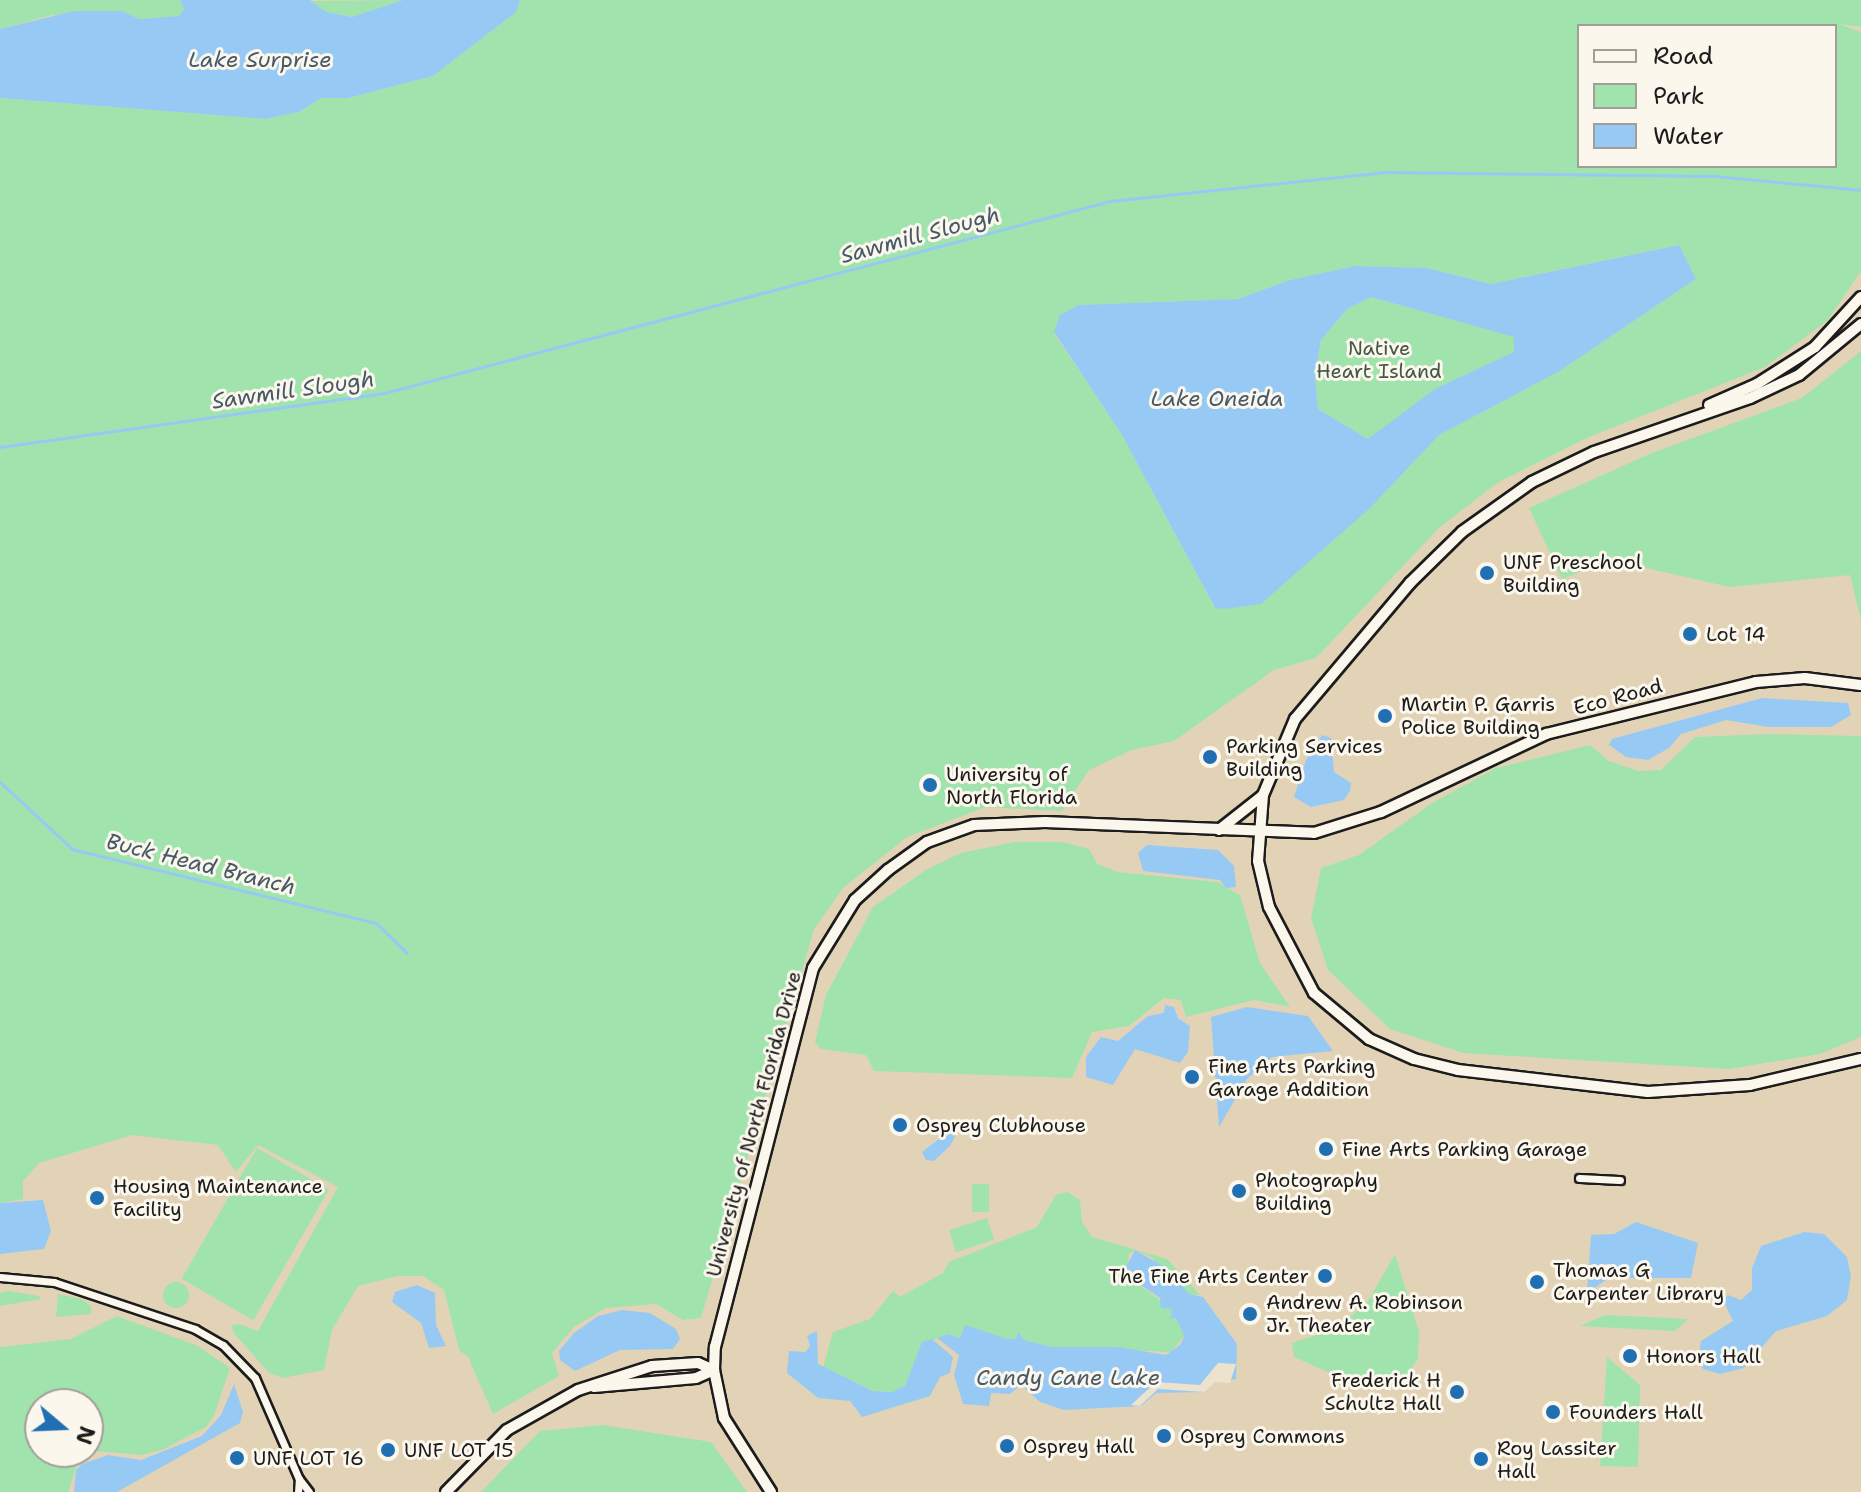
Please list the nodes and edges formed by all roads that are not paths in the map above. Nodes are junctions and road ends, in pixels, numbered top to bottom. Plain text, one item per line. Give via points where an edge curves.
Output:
1 (1861, 297) edge
2 (1861, 324) edge
3 (1666, 424) junction
4 (1861, 685) edge
5 (1263, 795) junction
6 (1219, 830) junction
7 (1258, 833) junction
8 (1861, 1059) edge
9 (1579, 1178) dead end
10 (1620, 1180) dead end
11 (0, 1277) edge
12 (714, 1370) junction
13 (299, 1479) junction
14 (298, 1492) edge
15 (309, 1492) edge
16 (446, 1492) edge
17 (771, 1492) edge

1 - 3 street via 1826,337 1787,367
2 - 3 street via 1799,375 1750,398
3 - 5 street via 1532,482 1439,553 1306,704 1280,745
4 - 7 street, Eco Road via 1805,678 1727,687 1546,734 1360,820 1314,833
5 - 6 street
5 - 7 street
6 - 7 street, University of North Florida Drive
6 - 12 street, University of North Florida Drive via 1045,822 974,825 927,842 855,900 826,943 808,983 741,1235
7 - 8 street via 1258,861 1269,907 1314,993 1369,1039 1414,1059 1458,1070 1648,1092 1750,1085
9 - 10 street
11 - 13 street via 54,1282 195,1329 223,1345 247,1367 263,1392
12 - 16 street via 696,1378 578,1390 507,1430
12 - 17 street, University of North Florida Drive via 724,1418
13 - 14 street
13 - 15 street

